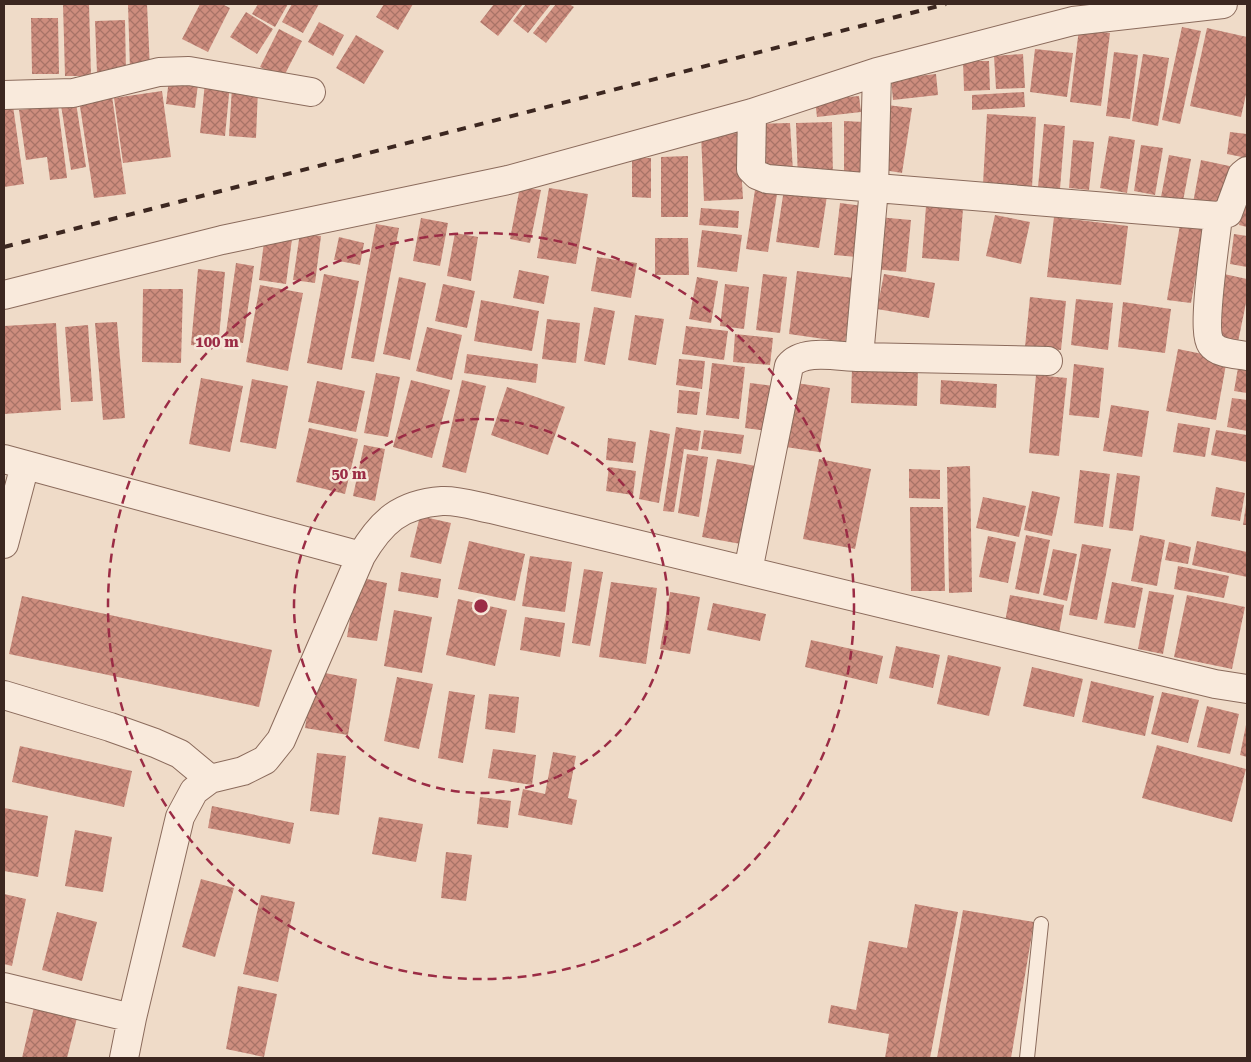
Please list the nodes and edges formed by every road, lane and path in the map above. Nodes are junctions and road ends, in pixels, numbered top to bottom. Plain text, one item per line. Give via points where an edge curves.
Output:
1 (1223, 4) edge
2 (877, 72) junction
3 (311, 92) dead end
4 (4, 95) edge
5 (752, 113) junction
6 (1247, 171) edge
7 (874, 188) junction
8 (1218, 216) junction
9 (4, 295) edge
10 (1247, 356) edge
11 (859, 357) junction
12 (1048, 361) dead end
13 (14, 462) edge
14 (4, 544) edge
15 (361, 556) junction
16 (748, 571) junction
17 (1247, 689) edge
18 (4, 695) edge
19 (210, 779) junction
20 (1041, 924) dead end
21 (4, 987) edge
22 (132, 1018) junction
23 (124, 1058) edge
24 (1028, 1058) edge

1 - 2 street via 1073,21
2 - 5 street
2 - 7 street
3 - 4 street via 189,71 159,72 73,93
5 - 7 street via 751,169 756,175 767,179
5 - 9 street via 508,180 222,240
6 - 8 street via 1242,175 1228,213
7 - 8 street
7 - 11 street
8 - 10 street via 1208,318 1210,343 1217,350
11 - 12 street
11 - 16 street via 805,356 794,359 789,366
13 - 14 street
13 - 15 street
15 - 16 street via 375,532 404,508 443,500
15 - 19 street via 280,740 265,760 243,771
16 - 17 street
18 - 19 street via 155,743 180,754
19 - 22 street via 194,791 180,817
20 - 24 lane
21 - 22 street
22 - 23 street

